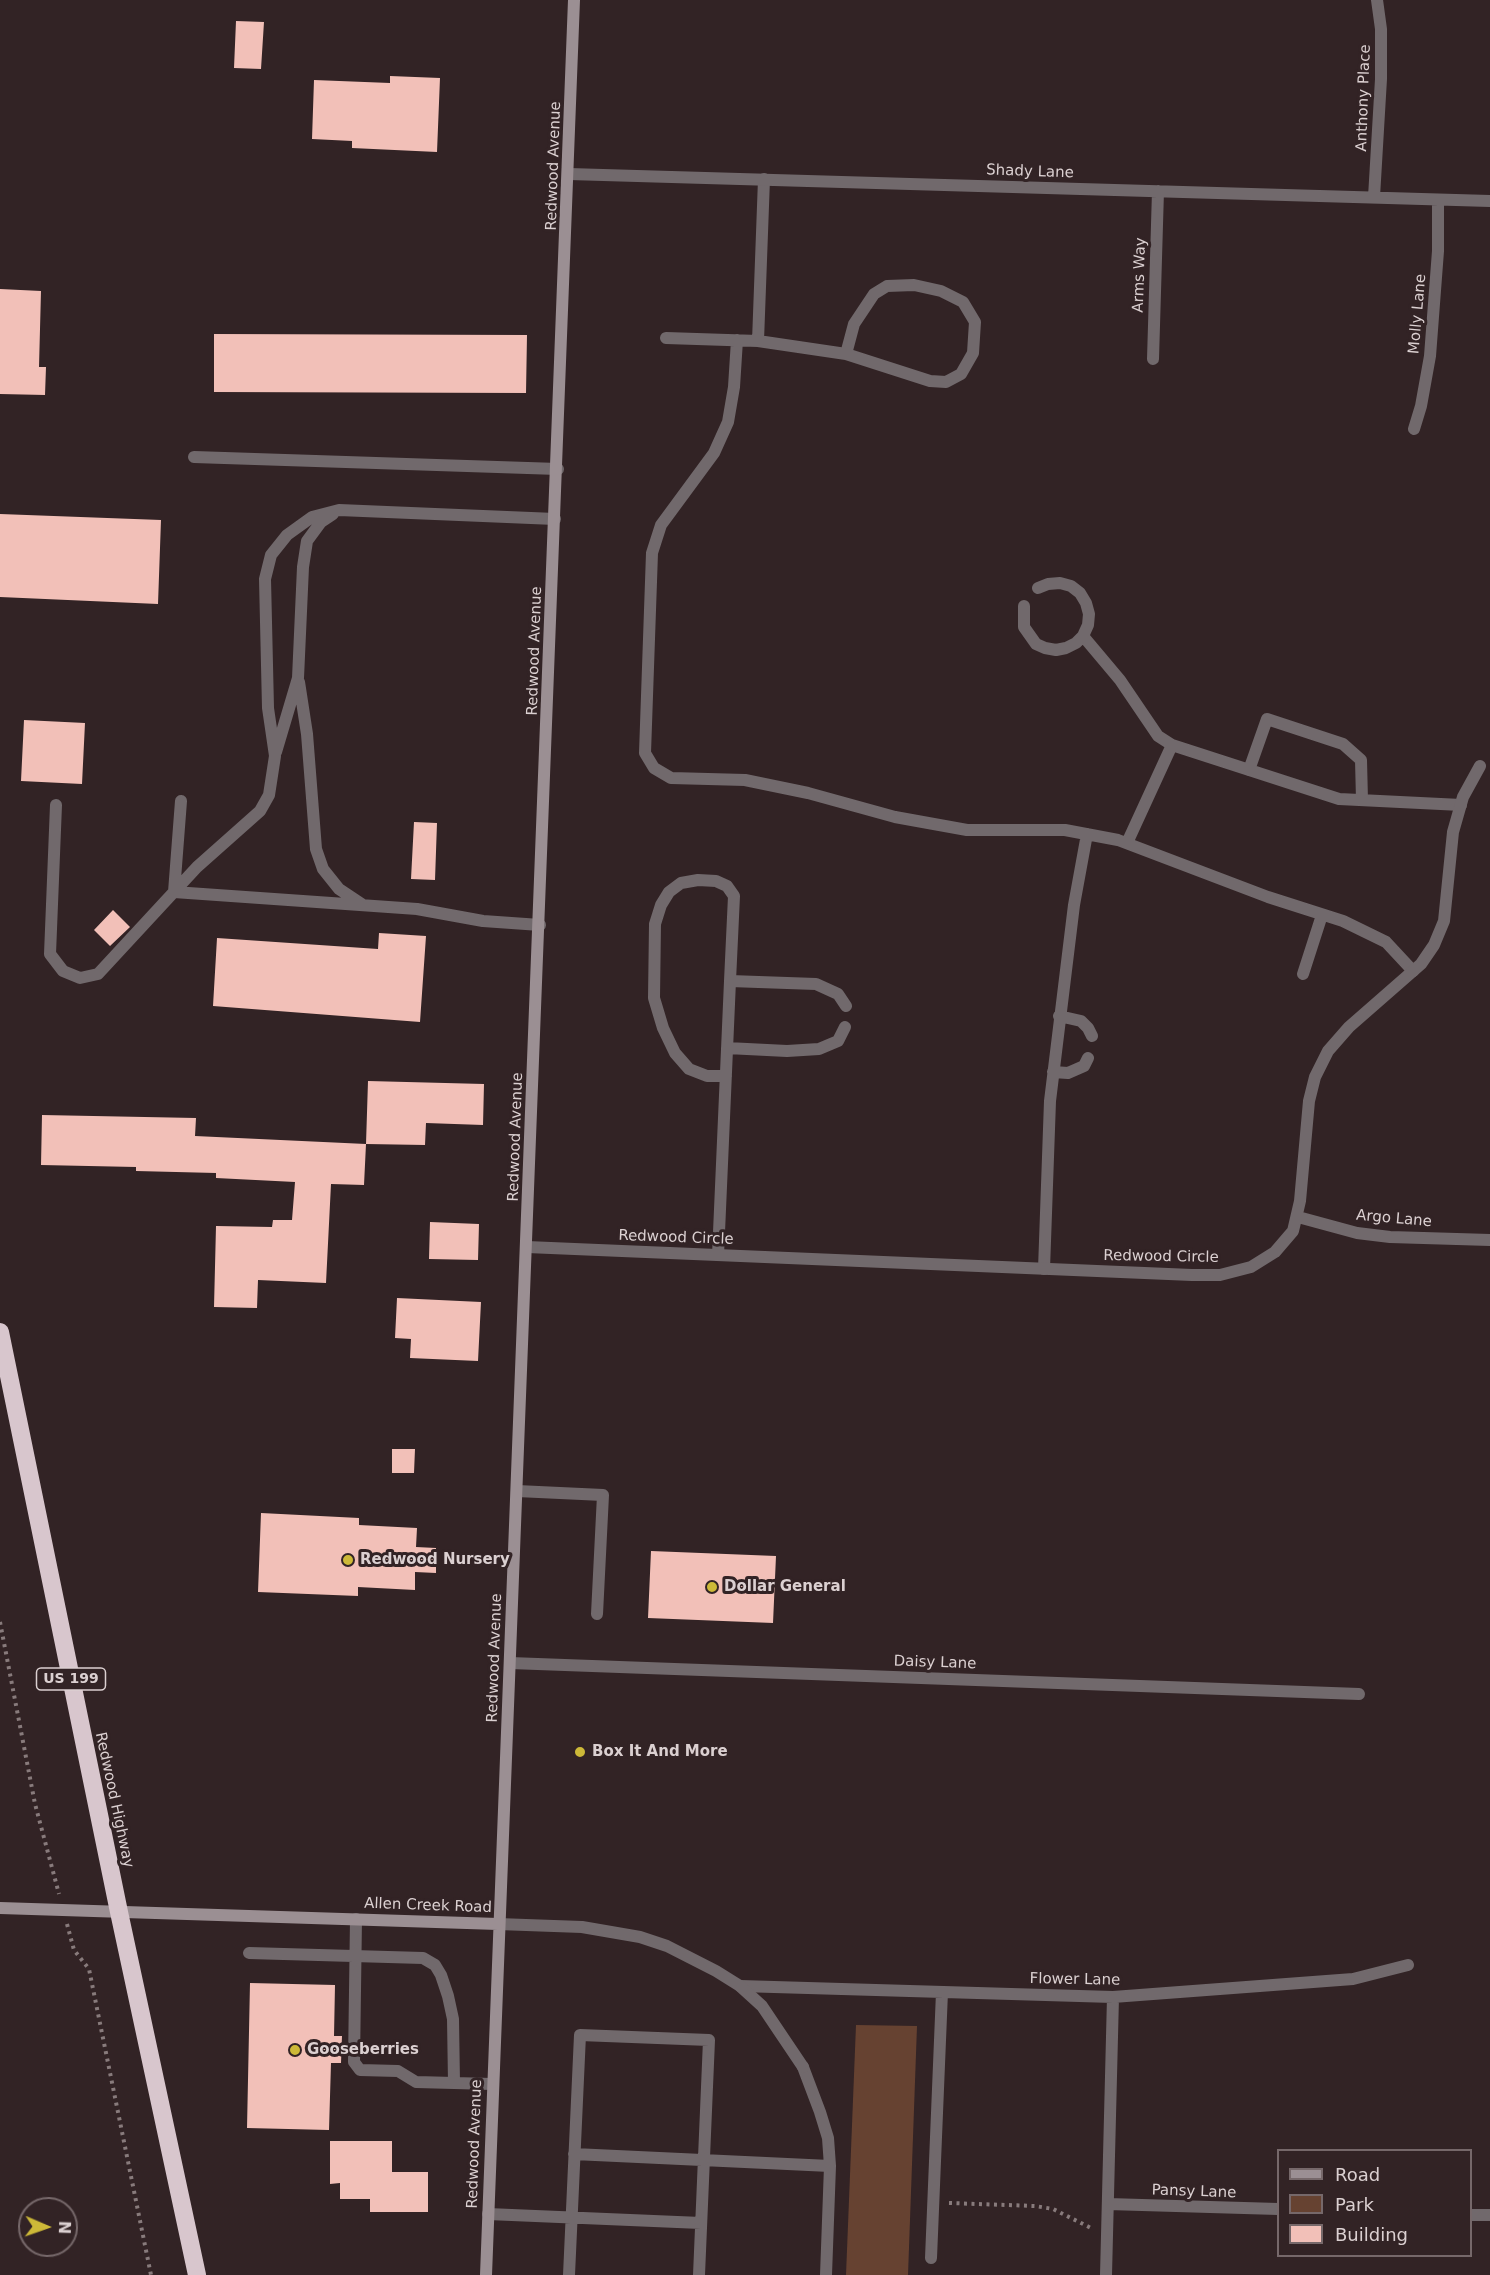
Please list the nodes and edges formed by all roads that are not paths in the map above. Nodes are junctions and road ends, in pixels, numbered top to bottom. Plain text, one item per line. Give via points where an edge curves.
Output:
1 (574, 0) edge
2 (1377, 0) edge
3 (568, 174) junction
4 (764, 179) junction
5 (1158, 192) junction
6 (1374, 197) junction
7 (1438, 200) junction
8 (1490, 201) edge
9 (666, 338) dead end
10 (736, 340) junction
11 (758, 341) junction
12 (846, 354) junction
13 (1153, 359) dead end
14 (1414, 429) dead end
15 (194, 457) dead end
16 (558, 469) junction
17 (339, 510) junction
18 (555, 519) junction
19 (1038, 588) dead end
20 (1024, 606) dead end
21 (1083, 636) junction
22 (298, 678) junction
23 (1172, 745) junction
24 (275, 756) junction
25 (1480, 766) dead end
26 (1249, 770) junction
27 (1362, 800) junction
28 (181, 801) dead end
29 (1461, 804) junction
30 (56, 805) dead end
31 (1087, 834) junction
32 (1127, 843) junction
33 (174, 892) junction
34 (364, 906) junction
35 (1322, 915) junction
36 (540, 925) junction
37 (1413, 971) junction
38 (1303, 974) dead end
39 (730, 981) junction
40 (846, 1006) dead end
41 (1059, 1016) junction
42 (845, 1027) dead end
43 (1092, 1036) dead end
44 (727, 1048) junction
45 (1088, 1058) dead end
46 (1053, 1072) junction
47 (726, 1076) junction
48 (1298, 1217) junction
49 (1490, 1240) edge
50 (527, 1246) junction
51 (718, 1255) junction
52 (1044, 1269) junction
53 (0, 1332) edge
54 (517, 1491) junction
55 (597, 1614) dead end
56 (510, 1663) junction
57 (1359, 1694) dead end
58 (0, 1908) edge
59 (119, 1912) junction
60 (356, 1919) junction
61 (498, 1924) junction
62 (249, 1953) dead end
63 (355, 1957) junction
64 (1408, 1965) dead end
65 (740, 1986) junction
66 (942, 1992) junction
67 (1113, 1997) junction
68 (454, 2083) junction
69 (492, 2084) junction
70 (574, 2154) junction
71 (704, 2160) junction
72 (830, 2166) junction
73 (1108, 2204) junction
74 (1277, 2209) edge
75 (488, 2214) junction
76 (1472, 2215) edge
77 (1490, 2215) edge
78 (572, 2218) junction
79 (701, 2223) junction
80 (931, 2258) dead end
81 (197, 2275) edge
82 (486, 2275) edge
83 (569, 2275) edge
84 (699, 2275) edge
85 (826, 2275) edge
86 (1106, 2275) edge

1 - 3 main road, Redwood Avenue
2 - 6 street, Anthony Place via 1382,29
3 - 4 street, Shady Lane
3 - 16 main road, Redwood Avenue
4 - 5 street, Shady Lane
4 - 11 street
5 - 6 street, Shady Lane
5 - 13 street, Arms Way
6 - 7 street, Shady Lane
7 - 8 street, Shady Lane
7 - 14 street, Molly Lane via 1430,356
9 - 10 street
10 - 11 street
10 - 31 street via 728,422 714,453 661,525 652,553 645,753 654,768 671,778 746,780 895,817 967,830 1065,830
11 - 12 street
12 - 12 street via 930,381 945,382 961,374 973,353 975,322 963,303 941,291 914,285 887,286 874,294 854,324
15 - 16 street
16 - 18 main road, Redwood Avenue
17 - 18 street
17 - 22 street via 321,522 307,540
17 - 24 street via 312,517 287,535 271,555 264,579 268,708
18 - 36 main road, Redwood Avenue
19 - 21 street via 1060,583 1080,593 1089,614
20 - 21 street via 1023,627 1036,644 1056,650 1076,644
21 - 23 street via 1158,735
22 - 24 street
22 - 34 street via 307,734 316,849 323,869 339,889
23 - 26 street
23 - 32 street
24 - 33 street via 269,795 260,811
25 - 29 street, Redwood Circle
26 - 27 street via 1339,799
26 - 27 street via 1267,719 1343,744 1361,760
27 - 29 street
28 - 33 street
29 - 37 street, Redwood Circle via 1453,832 1444,921 1434,945
30 - 33 street via 50,954 63,972 80,978 98,974
31 - 32 street
31 - 41 street
32 - 35 street
33 - 34 street
34 - 36 street
35 - 37 street via 1386,942
35 - 38 street
36 - 50 main road, Redwood Avenue
37 - 48 street, Redwood Circle via 1349,1027 1328,1051 1315,1077 1305,1130
39 - 40 street via 816,984 838,994
39 - 44 street
39 - 47 street via 734,896 727,886 716,881 681,883 669,892 655,924 654,998 675,1053 689,1070 707,1076
41 - 43 street via 1081,1021
41 - 46 street
42 - 44 street via 838,1041 819,1049
44 - 47 street
45 - 46 street via 1084,1066 1068,1073
46 - 52 street
47 - 51 street
48 - 49 street, Argo Lane via 1357,1233 1390,1237
48 - 52 street, Redwood Circle via 1293,1231 1275,1252 1238,1272 1192,1275
50 - 51 street, Redwood Circle
50 - 54 main road, Redwood Avenue
51 - 52 street, Redwood Circle
53 - 59 highway, Redwood Highway / US 199
54 - 55 street via 603,1494
54 - 56 main road, Redwood Avenue
56 - 57 street, Daisy Lane
56 - 61 main road, Redwood Avenue
58 - 59 main road, Allen Creek Road
59 - 60 main road, Allen Creek Road
59 - 81 highway, Redwood Highway / US 199
60 - 61 main road, Allen Creek Road
60 - 63 street
61 - 65 street, Allen Creek Road via 582,1926 640,1937 667,1946
61 - 69 main road, Redwood Avenue
62 - 63 street
63 - 68 street via 423,1958 435,1965 453,2019
63 - 68 street via 354,2062 360,2070 398,2071 416,2082
64 - 67 street, Flower Lane via 1353,1980
65 - 66 street, Flower Lane
65 - 72 street, Allen Creek Road via 762,2006 803,2067 828,2138
66 - 67 street, Flower Lane
66 - 80 street
67 - 73 street
68 - 69 street
69 - 75 main road, Redwood Avenue
70 - 71 street
70 - 71 street via 580,2035 709,2040
70 - 78 street
71 - 72 street
71 - 79 street
72 - 85 street, Allen Creek Road
73 - 74 street, Pansy Lane
73 - 86 street
75 - 78 street
75 - 82 main road, Redwood Avenue
76 - 77 street
78 - 79 street
78 - 83 street
79 - 84 street

